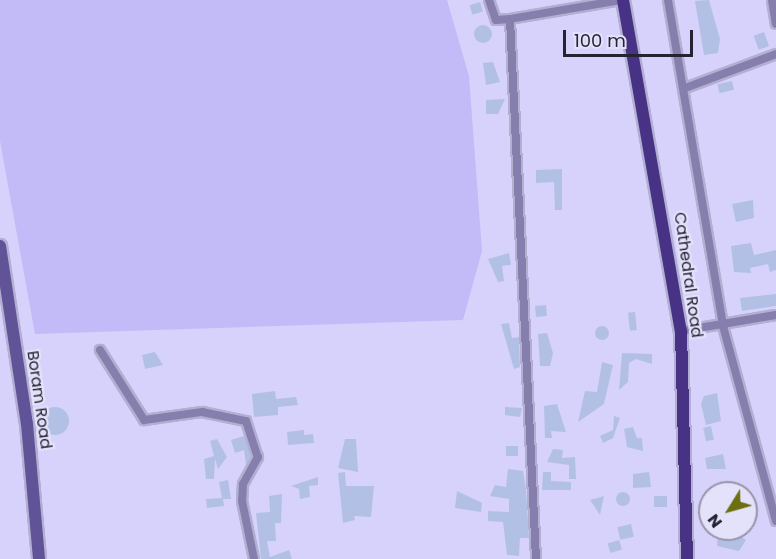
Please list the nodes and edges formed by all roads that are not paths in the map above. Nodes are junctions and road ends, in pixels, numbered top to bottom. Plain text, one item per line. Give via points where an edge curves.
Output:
1 (489, 0) edge
2 (622, 0) edge
3 (668, 0) edge
4 (772, 0) edge
5 (510, 19) junction
6 (776, 24) edge
7 (776, 54) edge
8 (685, 88) junction
9 (0, 246) edge
10 (776, 315) edge
11 (723, 326) junction
12 (681, 331) junction
13 (100, 350) dead end
14 (776, 521) edge
15 (39, 559) edge
16 (254, 559) edge
17 (536, 559) edge
18 (687, 559) edge

1 - 5 street via 496,20
2 - 5 street
2 - 12 main road, Cathedral Road
3 - 8 street
4 - 6 street
5 - 17 street
7 - 8 street
8 - 11 street
9 - 15 street, Boram Road via 27,424
10 - 11 street
11 - 12 street
11 - 14 street
12 - 18 main road, Cathedral Road
13 - 16 street via 144,420 202,412 246,421 258,457 243,484 242,501

